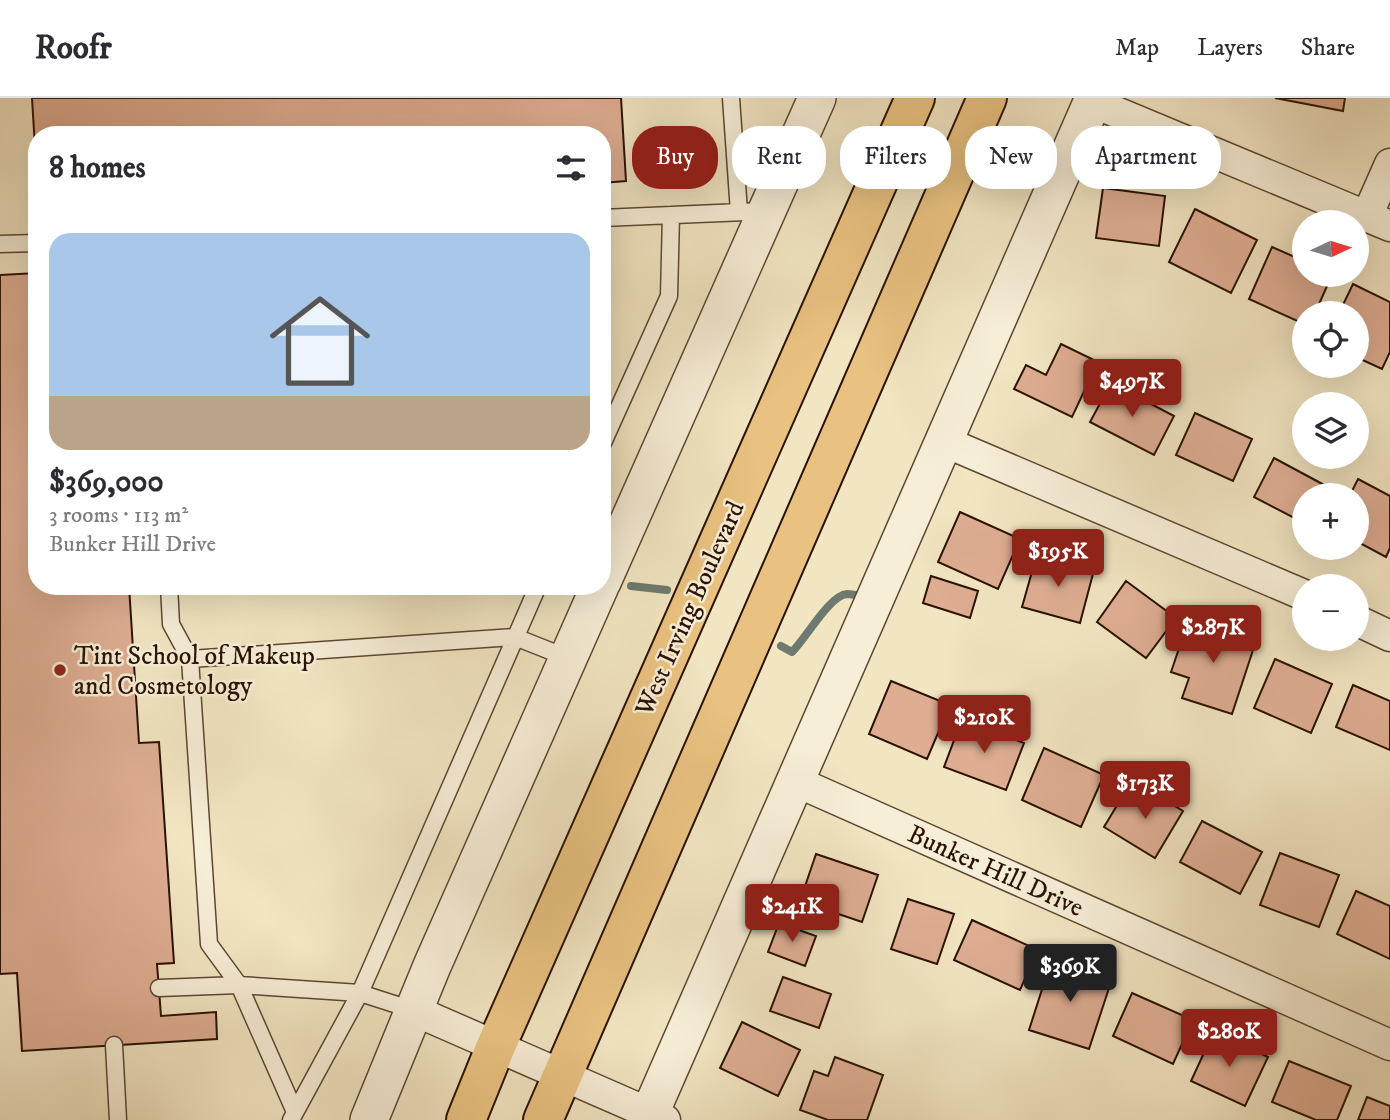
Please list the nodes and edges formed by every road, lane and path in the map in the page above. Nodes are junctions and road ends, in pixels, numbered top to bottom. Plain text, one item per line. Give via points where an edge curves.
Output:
1 (731, 98) edge
2 (817, 98) edge
3 (915, 98) edge
4 (987, 98) edge
5 (1093, 100) edge
6 (1390, 164) edge
7 (753, 212) junction
8 (671, 215) junction
9 (611, 218) edge
10 (1379, 221) edge
11 (28, 243) edge
12 (0, 244) edge
13 (611, 424) edge
14 (943, 441) junction
15 (611, 560) edge
16 (1292, 591) edge
17 (169, 595) edge
18 (534, 595) edge
19 (596, 595) edge
20 (1369, 626) edge
21 (1390, 636) edge
22 (515, 637) junction
23 (568, 658) junction
24 (190, 659) junction
25 (794, 781) junction
26 (239, 985) junction
27 (159, 988) dead end
28 (360, 993) junction
29 (413, 1010) junction
30 (114, 1045) dead end
31 (1390, 1045) edge
32 (496, 1046) junction
33 (562, 1075) junction
34 (293, 1116) edge
35 (654, 1118) edge
36 (118, 1120) edge
37 (369, 1120) edge
38 (467, 1120) edge
39 (543, 1120) edge

1 - 7 lane
2 - 7 street
3 - 32 main road, West Irving Boulevard
4 - 33 main road
5 - 10 street
5 - 14 street
6 - 10 street
7 - 8 lane
7 - 15 street
8 - 9 lane
8 - 13 lane via 669,296
11 - 12 lane
14 - 16 street
14 - 25 street
17 - 24 lane via 171,624
18 - 22 lane
19 - 23 street
20 - 21 street
22 - 23 lane
22 - 24 lane
22 - 28 lane
23 - 29 street
24 - 26 lane via 209,944
25 - 31 street, Bunker Hill Drive
25 - 35 street
26 - 27 lane
26 - 28 lane
26 - 34 lane
28 - 29 lane
28 - 34 lane
29 - 32 street
29 - 37 street
30 - 36 lane
32 - 33 street
32 - 38 main road, West Irving Boulevard
33 - 35 street
33 - 39 main road

